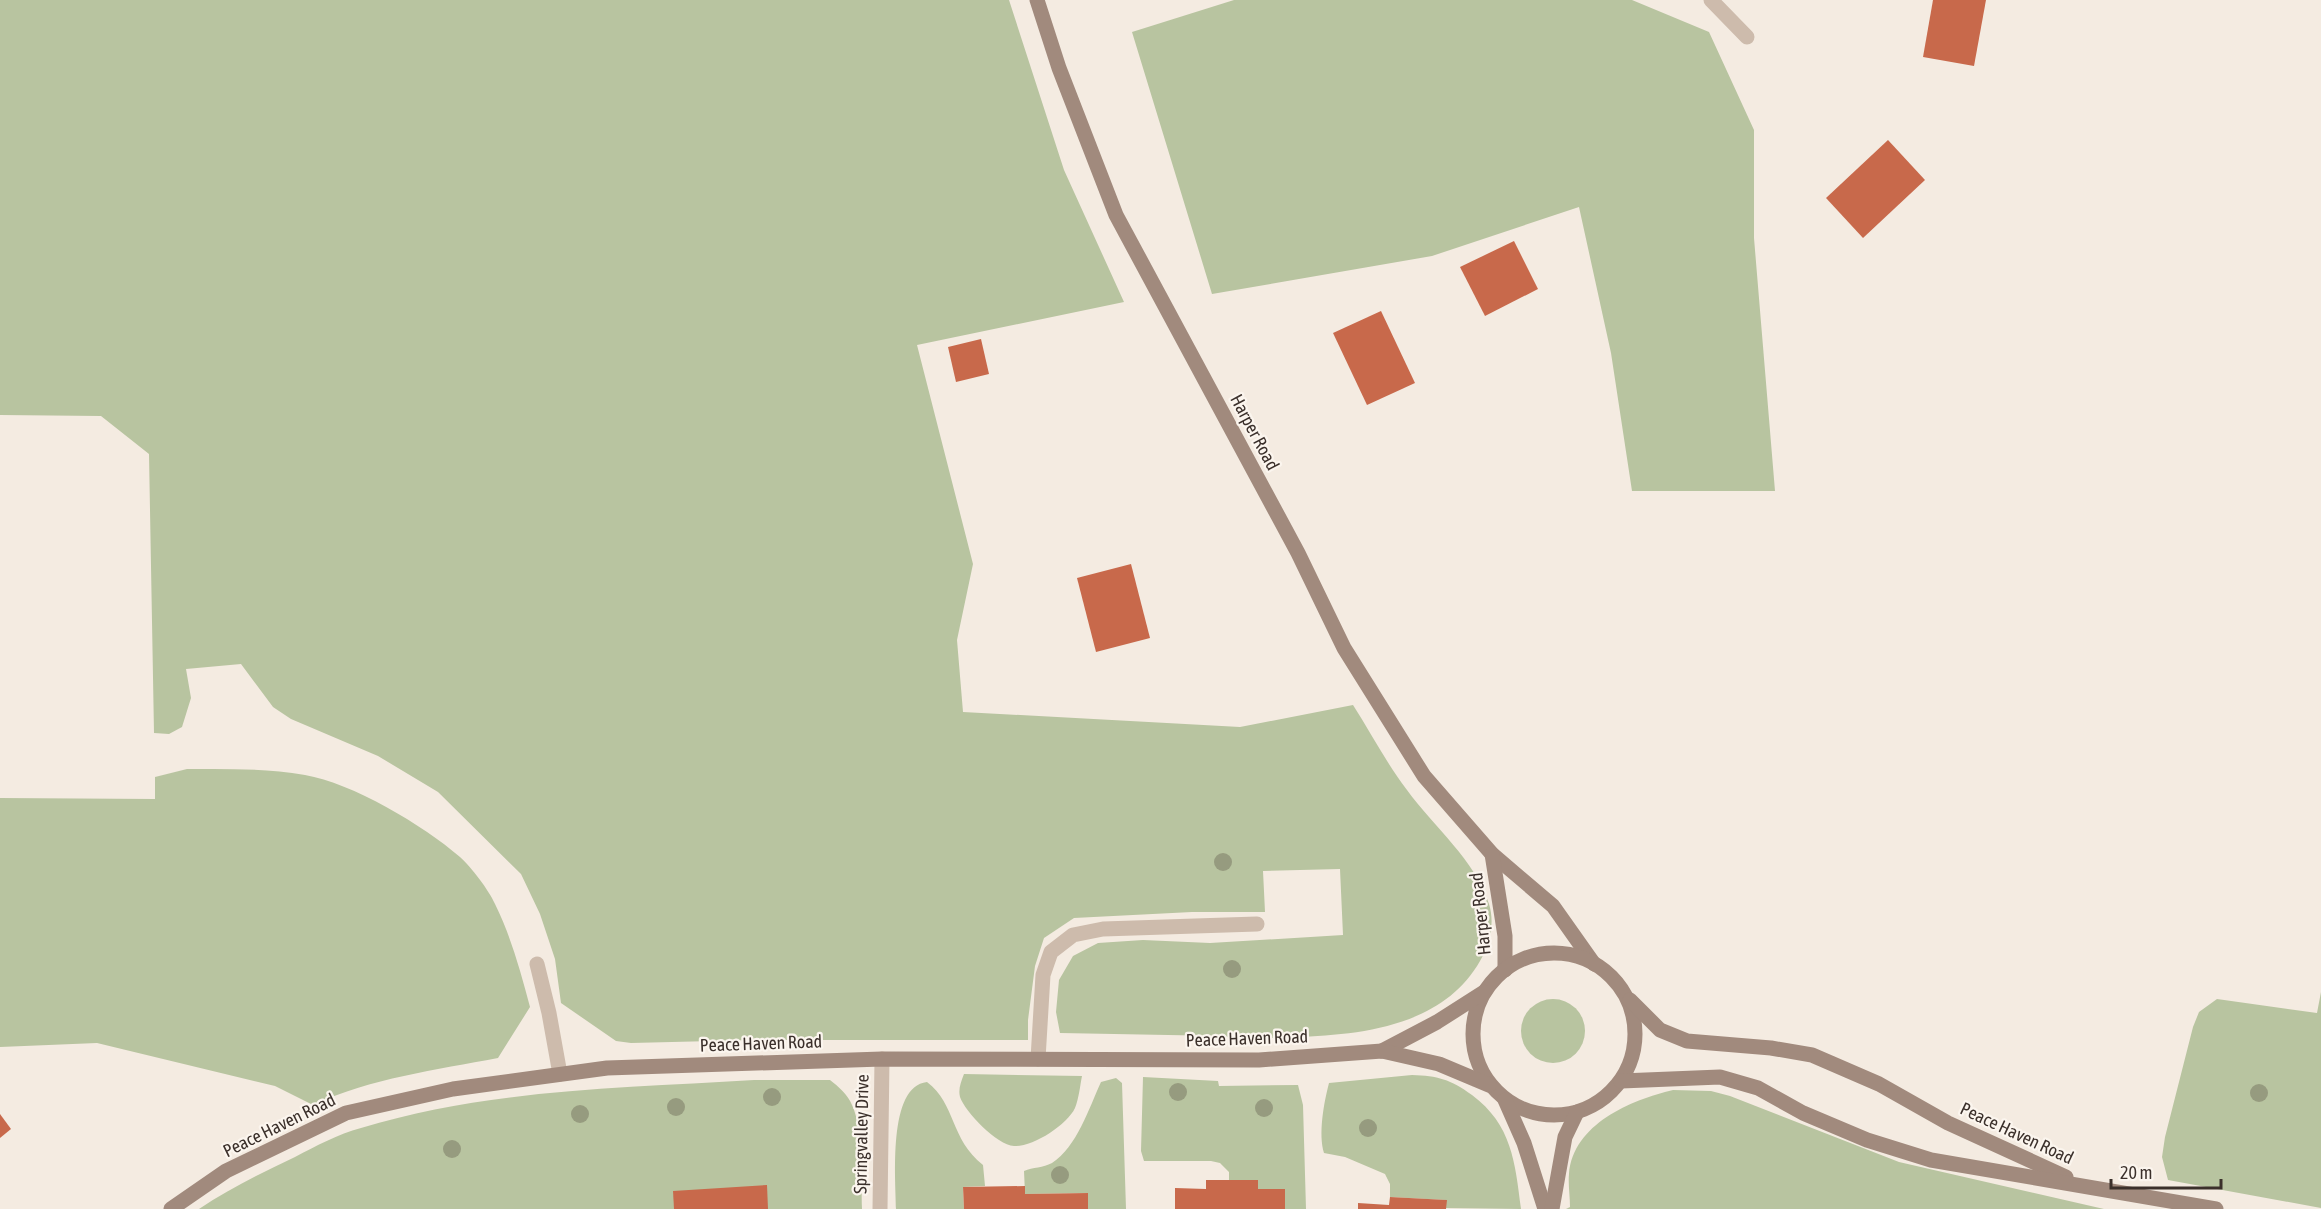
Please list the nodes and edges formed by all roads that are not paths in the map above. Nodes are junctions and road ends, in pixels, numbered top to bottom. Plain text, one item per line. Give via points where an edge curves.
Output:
1 (1037, 0) edge
2 (1710, 0) edge
3 (1747, 37) dead end
4 (1492, 854) junction
5 (1257, 924) dead end
6 (537, 964) dead end
7 (1594, 964) junction
8 (1505, 970) junction
9 (1484, 992) junction
10 (1625, 996) junction
11 (1382, 1052) junction
12 (882, 1059) junction
13 (1038, 1059) junction
14 (560, 1074) junction
15 (1621, 1081) junction
16 (1490, 1085) junction
17 (1505, 1100) junction
18 (1577, 1112) junction
19 (2086, 1186) junction
20 (171, 1209) edge
21 (880, 1209) edge
22 (1545, 1209) edge
23 (1552, 1209) edge
24 (2216, 1209) edge

1 - 4 main road, Harper Road via 1116,215 1293,543 1344,648 1424,776
2 - 3 street
4 - 7 main road, Harper Road via 1553,906
4 - 8 main road, Harper Road via 1505,936
5 - 13 street via 1103,929 1073,935 1051,952 1043,975
6 - 14 street
7 - 8 main road via 1572,955 1548,953 1525,958
7 - 10 main road via 1612,978
8 - 9 main road
9 - 11 main road, Peace Haven Road
9 - 16 main road via 1475,1015 1472,1039 1478,1064
10 - 15 main road via 1633,1017 1635,1039
10 - 19 main road, Peace Haven Road via 1660,1030 1686,1041 1812,1055 1879,1084 1948,1124
11 - 13 main road, Peace Haven Road via 1259,1060
11 - 16 main road, Peace Haven Road via 1439,1064
12 - 13 main road, Peace Haven Road
12 - 14 main road, Peace Haven Road via 607,1068
12 - 21 street, Springvalley Drive
14 - 20 main road, Peace Haven Road via 453,1089 346,1113 226,1171
15 - 18 main road via 1594,1105
15 - 19 main road, Peace Haven Road via 1720,1077 1758,1088 1803,1113 1867,1140 1931,1160
16 - 17 main road
17 - 18 main road via 1527,1111 1552,1116
17 - 22 main road via 1524,1143
18 - 23 main road via 1565,1137
19 - 24 main road

